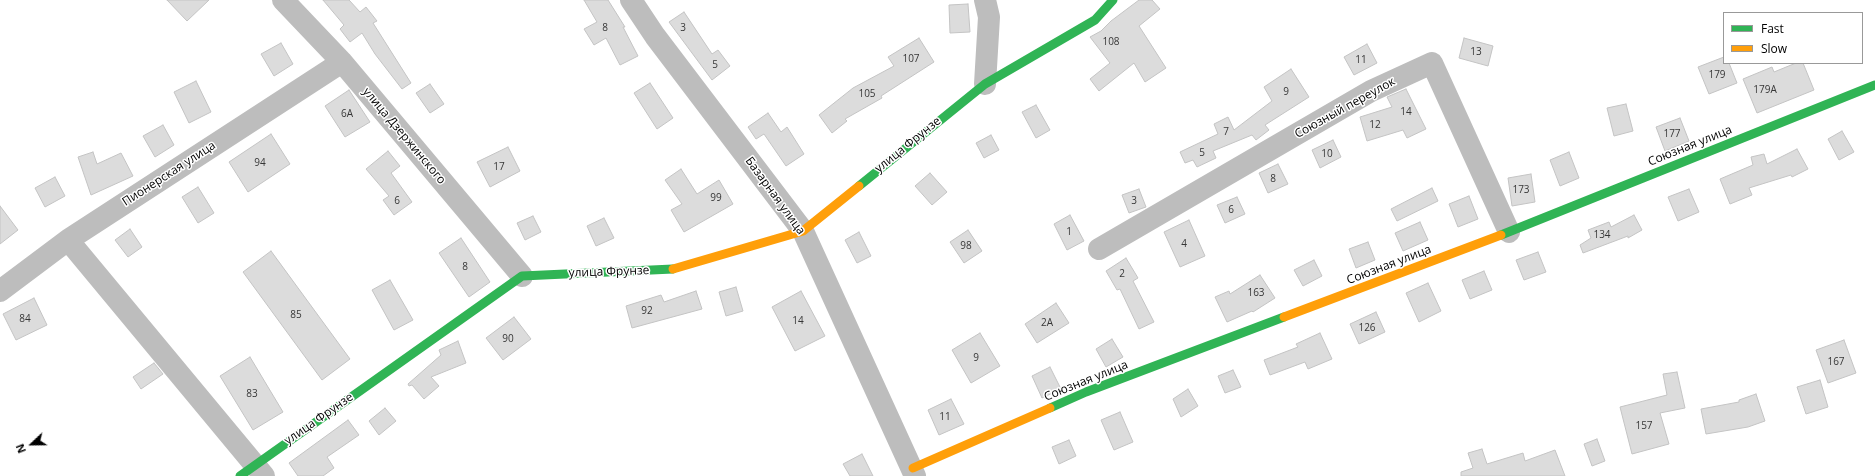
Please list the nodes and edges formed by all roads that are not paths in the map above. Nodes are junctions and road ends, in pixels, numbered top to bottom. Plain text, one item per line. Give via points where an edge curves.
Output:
1 (283, 0) edge
2 (631, 0) edge
3 (985, 0) edge
4 (1113, 0) edge
5 (342, 62) junction
6 (985, 84) junction
7 (1875, 84) edge
8 (803, 231) junction
9 (1508, 232) junction
10 (68, 240) junction
11 (1099, 249) dead end
12 (522, 276) junction
13 (0, 291) edge
14 (253, 472) edge
15 (914, 472) edge

1 - 5 street, улица Дзержинского
2 - 8 street, Базарная улица via 655,36
3 - 6 street via 989,17
4 - 6 street, улица Фрунзе via 1094,20
5 - 10 street, Пионерская улица
5 - 12 street, улица Дзержинского
6 - 8 street, улица Фрунзе
7 - 9 street, Союзная улица
8 - 12 street, улица Фрунзе via 670,270
8 - 15 street, Базарная улица
9 - 11 street, Союзный переулок via 1432,63 1371,91
9 - 15 street, Союзная улица via 1086,392
10 - 13 street, Пионерская улица
10 - 14 street
12 - 14 street, улица Фрунзе

